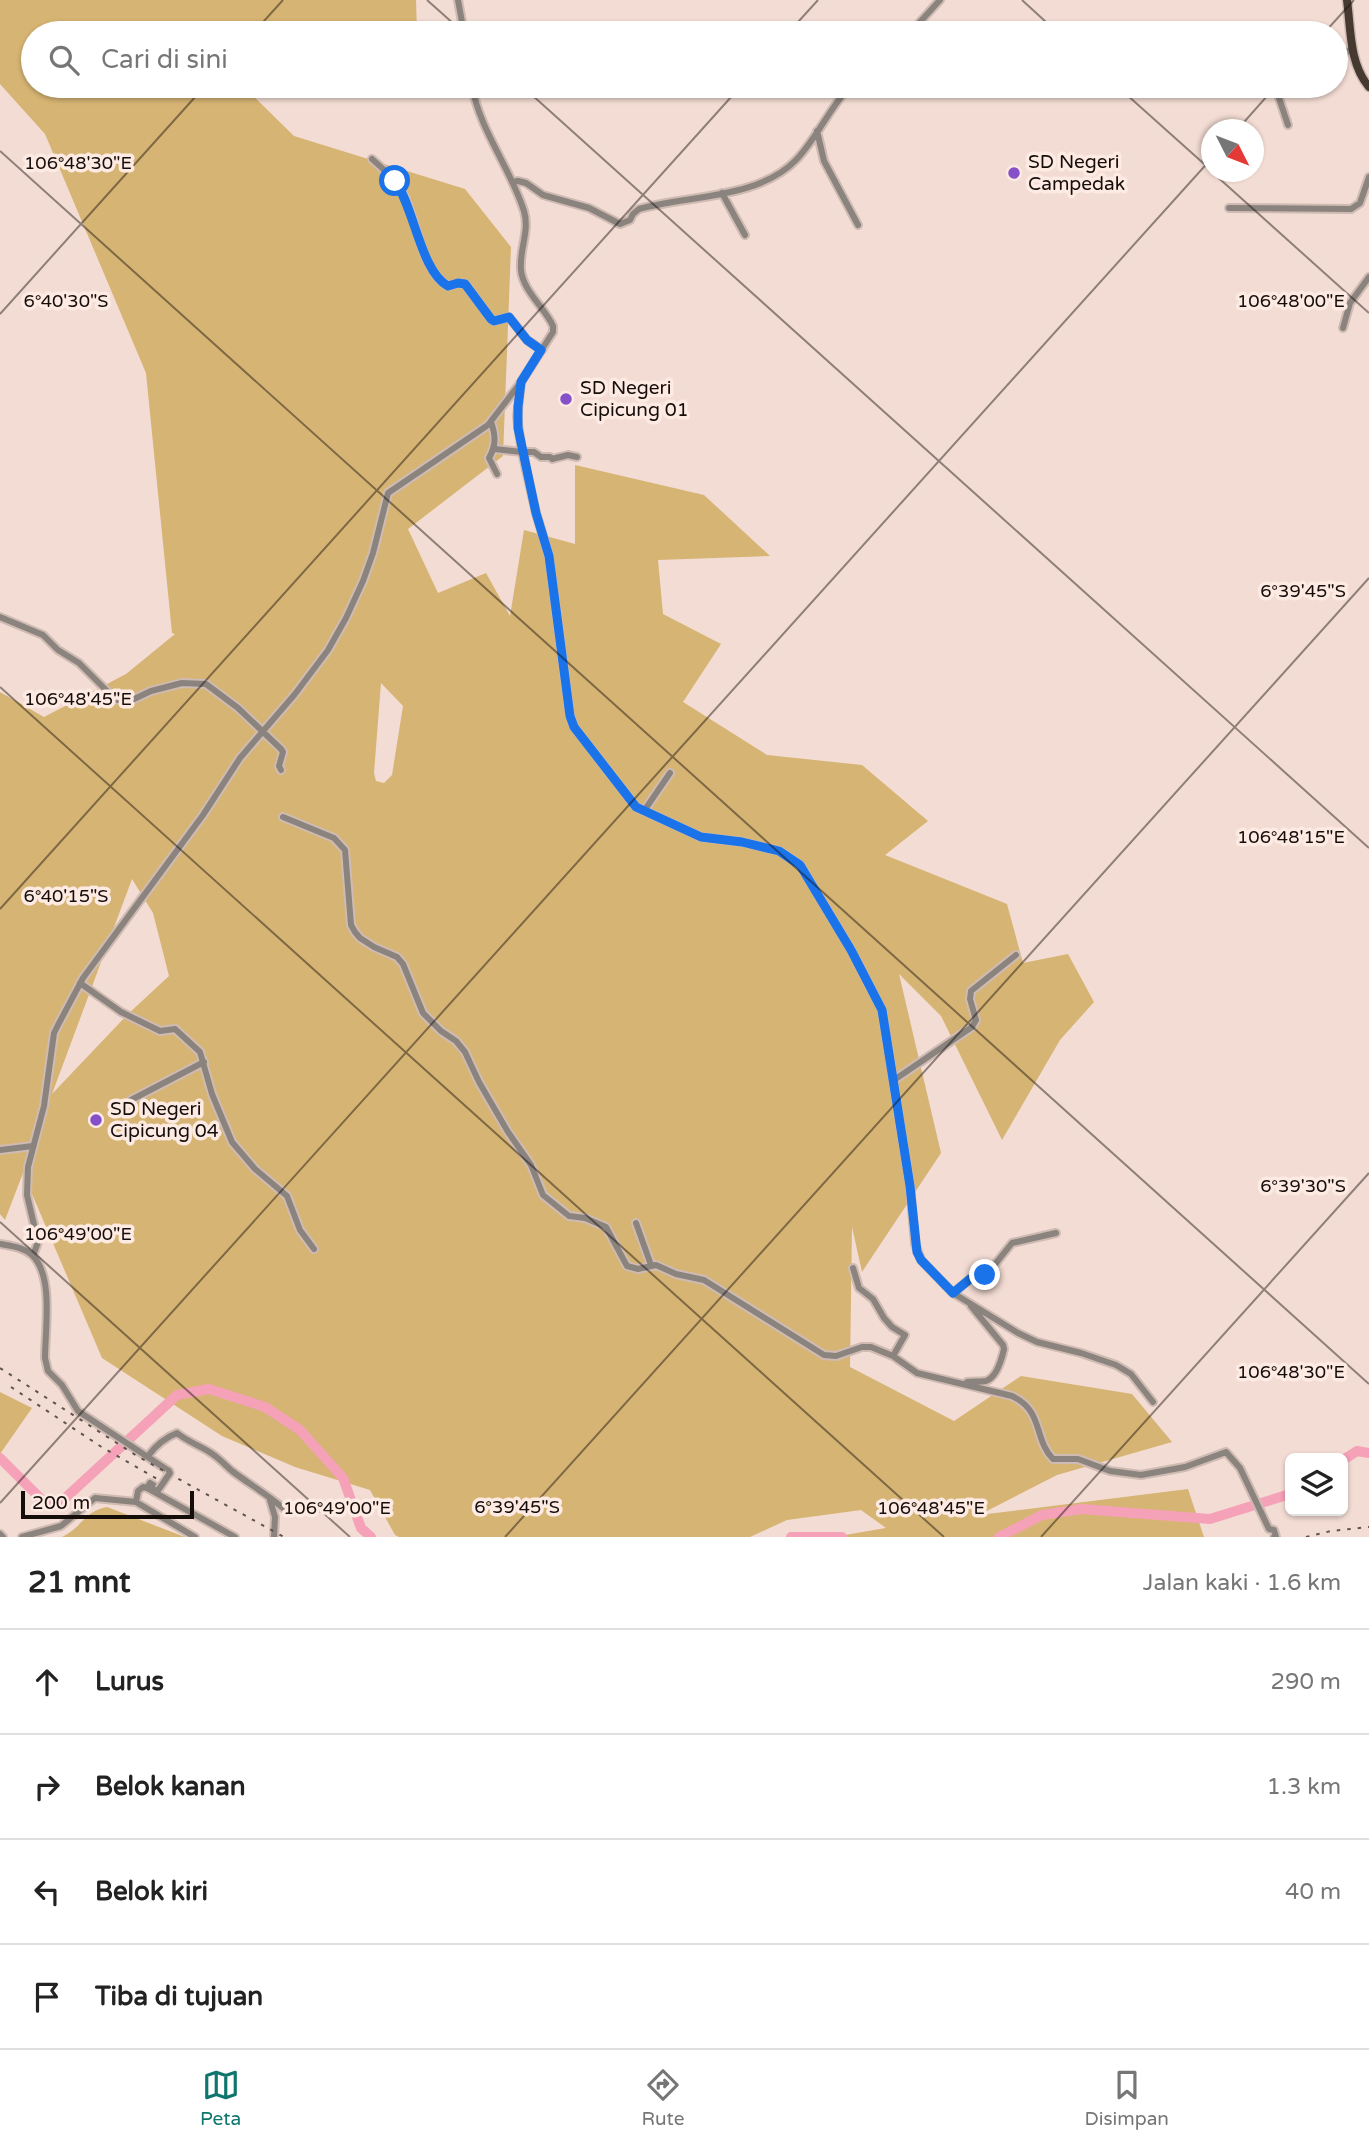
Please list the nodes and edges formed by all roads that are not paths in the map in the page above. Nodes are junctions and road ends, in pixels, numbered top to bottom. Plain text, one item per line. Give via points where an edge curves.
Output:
1 (458, 0) edge
2 (940, 0) edge
3 (1347, 0) edge
4 (462, 21) edge
5 (920, 21) edge
6 (1353, 48) junction
7 (1348, 51) edge
8 (1369, 88) edge
9 (474, 98) edge
10 (841, 98) edge
11 (1279, 98) edge
12 (1288, 125) dead end
13 (817, 131) junction
14 (372, 159) dead end
15 (1369, 177) edge
16 (512, 182) junction
17 (722, 192) junction
18 (1229, 208) dead end
19 (858, 225) dead end
20 (745, 235) dead end
21 (1369, 277) edge
22 (1343, 328) dead end
23 (541, 350) junction
24 (521, 382) junction
25 (491, 422) junction
26 (495, 449) junction
27 (522, 452) junction
28 (577, 457) dead end
29 (497, 474) dead end
30 (0, 617) edge
31 (263, 730) junction
32 (281, 770) dead end
33 (670, 773) dead end
34 (644, 811) junction
35 (283, 817) dead end
36 (1016, 956) dead end
37 (80, 983) junction
38 (204, 1062) junction
39 (894, 1080) junction
40 (131, 1100) dead end
41 (33, 1146) junction
42 (0, 1150) edge
43 (636, 1223) dead end
44 (1056, 1233) dead end
45 (0, 1244) edge
46 (314, 1249) dead end
47 (33, 1256) junction
48 (651, 1265) junction
49 (853, 1268) dead end
50 (953, 1293) junction
51 (967, 1302) junction
52 (894, 1356) junction
53 (960, 1382) junction
54 (1153, 1402) dead end
55 (146, 1455) junction
56 (147, 1488) junction
57 (268, 1495) junction
58 (136, 1502) junction
59 (327, 1508) dead end
60 (22, 1537) edge
61 (195, 1537) edge
62 (235, 1537) edge
63 (274, 1537) edge
64 (1274, 1537) edge

1 - 4 street
2 - 5 street
3 - 6 main road
6 - 7 street
6 - 8 main road via 1359,73
9 - 16 street
10 - 13 street
11 - 12 street
13 - 17 street via 804,152 779,174 754,186
13 - 19 street via 824,161
14 - 23 street via 400,188 419,244 441,281 448,286 465,284 491,319 509,317
15 - 18 street via 1360,203 1351,209
16 - 17 street via 526,183 542,195 589,208 620,224 627,223 639,209
16 - 23 street via 525,218 523,281 553,326
17 - 20 street
21 - 22 street via 1350,303
23 - 24 street
24 - 25 street
24 - 27 street via 517,416
25 - 26 street
25 - 31 street via 388,493 368,566 340,630 313,671
26 - 27 street
26 - 29 street via 489,457
27 - 28 street via 555,459
27 - 34 street via 549,556 572,724 631,803
30 - 31 street via 39,633 118,699 134,699 182,683 206,684
31 - 32 street via 282,751
31 - 37 street
33 - 34 street
34 - 39 street via 701,837 779,851 800,865 882,1010
35 - 48 street via 334,838 345,850 355,932 403,964 423,1013 465,1052 531,1165 543,1195 569,1216 606,1227 627,1266
36 - 39 street via 971,992 976,1020 972,1027
37 - 38 street via 121,1012 160,1031 174,1030 199,1051
37 - 41 street via 54,1033 44,1106
38 - 40 street
38 - 46 street via 232,1142 287,1196 300,1230
39 - 50 street via 917,1252
41 - 42 street
41 - 47 street via 27,1182 38,1242
43 - 48 street
44 - 50 street via 1012,1243 988,1273 970,1279
45 - 47 street
47 - 55 street via 48,1295 48,1371 78,1411
48 - 52 street via 704,1280 824,1355 867,1347
49 - 52 street via 859,1288 873,1298 892,1327 905,1335
50 - 51 street
51 - 53 street via 1004,1349 995,1374 986,1381
51 - 54 street via 1030,1339 1116,1365 1131,1374
52 - 53 street via 917,1373
53 - 64 street via 1017,1399 1035,1416 1043,1446 1053,1460 1078,1459 1110,1471 1142,1475 1185,1467 1226,1452 1236,1461
55 - 56 street, bridge via 170,1473 159,1489 150,1483
55 - 57 street via 177,1433
56 - 58 street via 138,1491
56 - 62 street
57 - 59 street via 283,1508
57 - 63 street via 275,1517
58 - 60 street via 95,1498 61,1526
58 - 61 street

